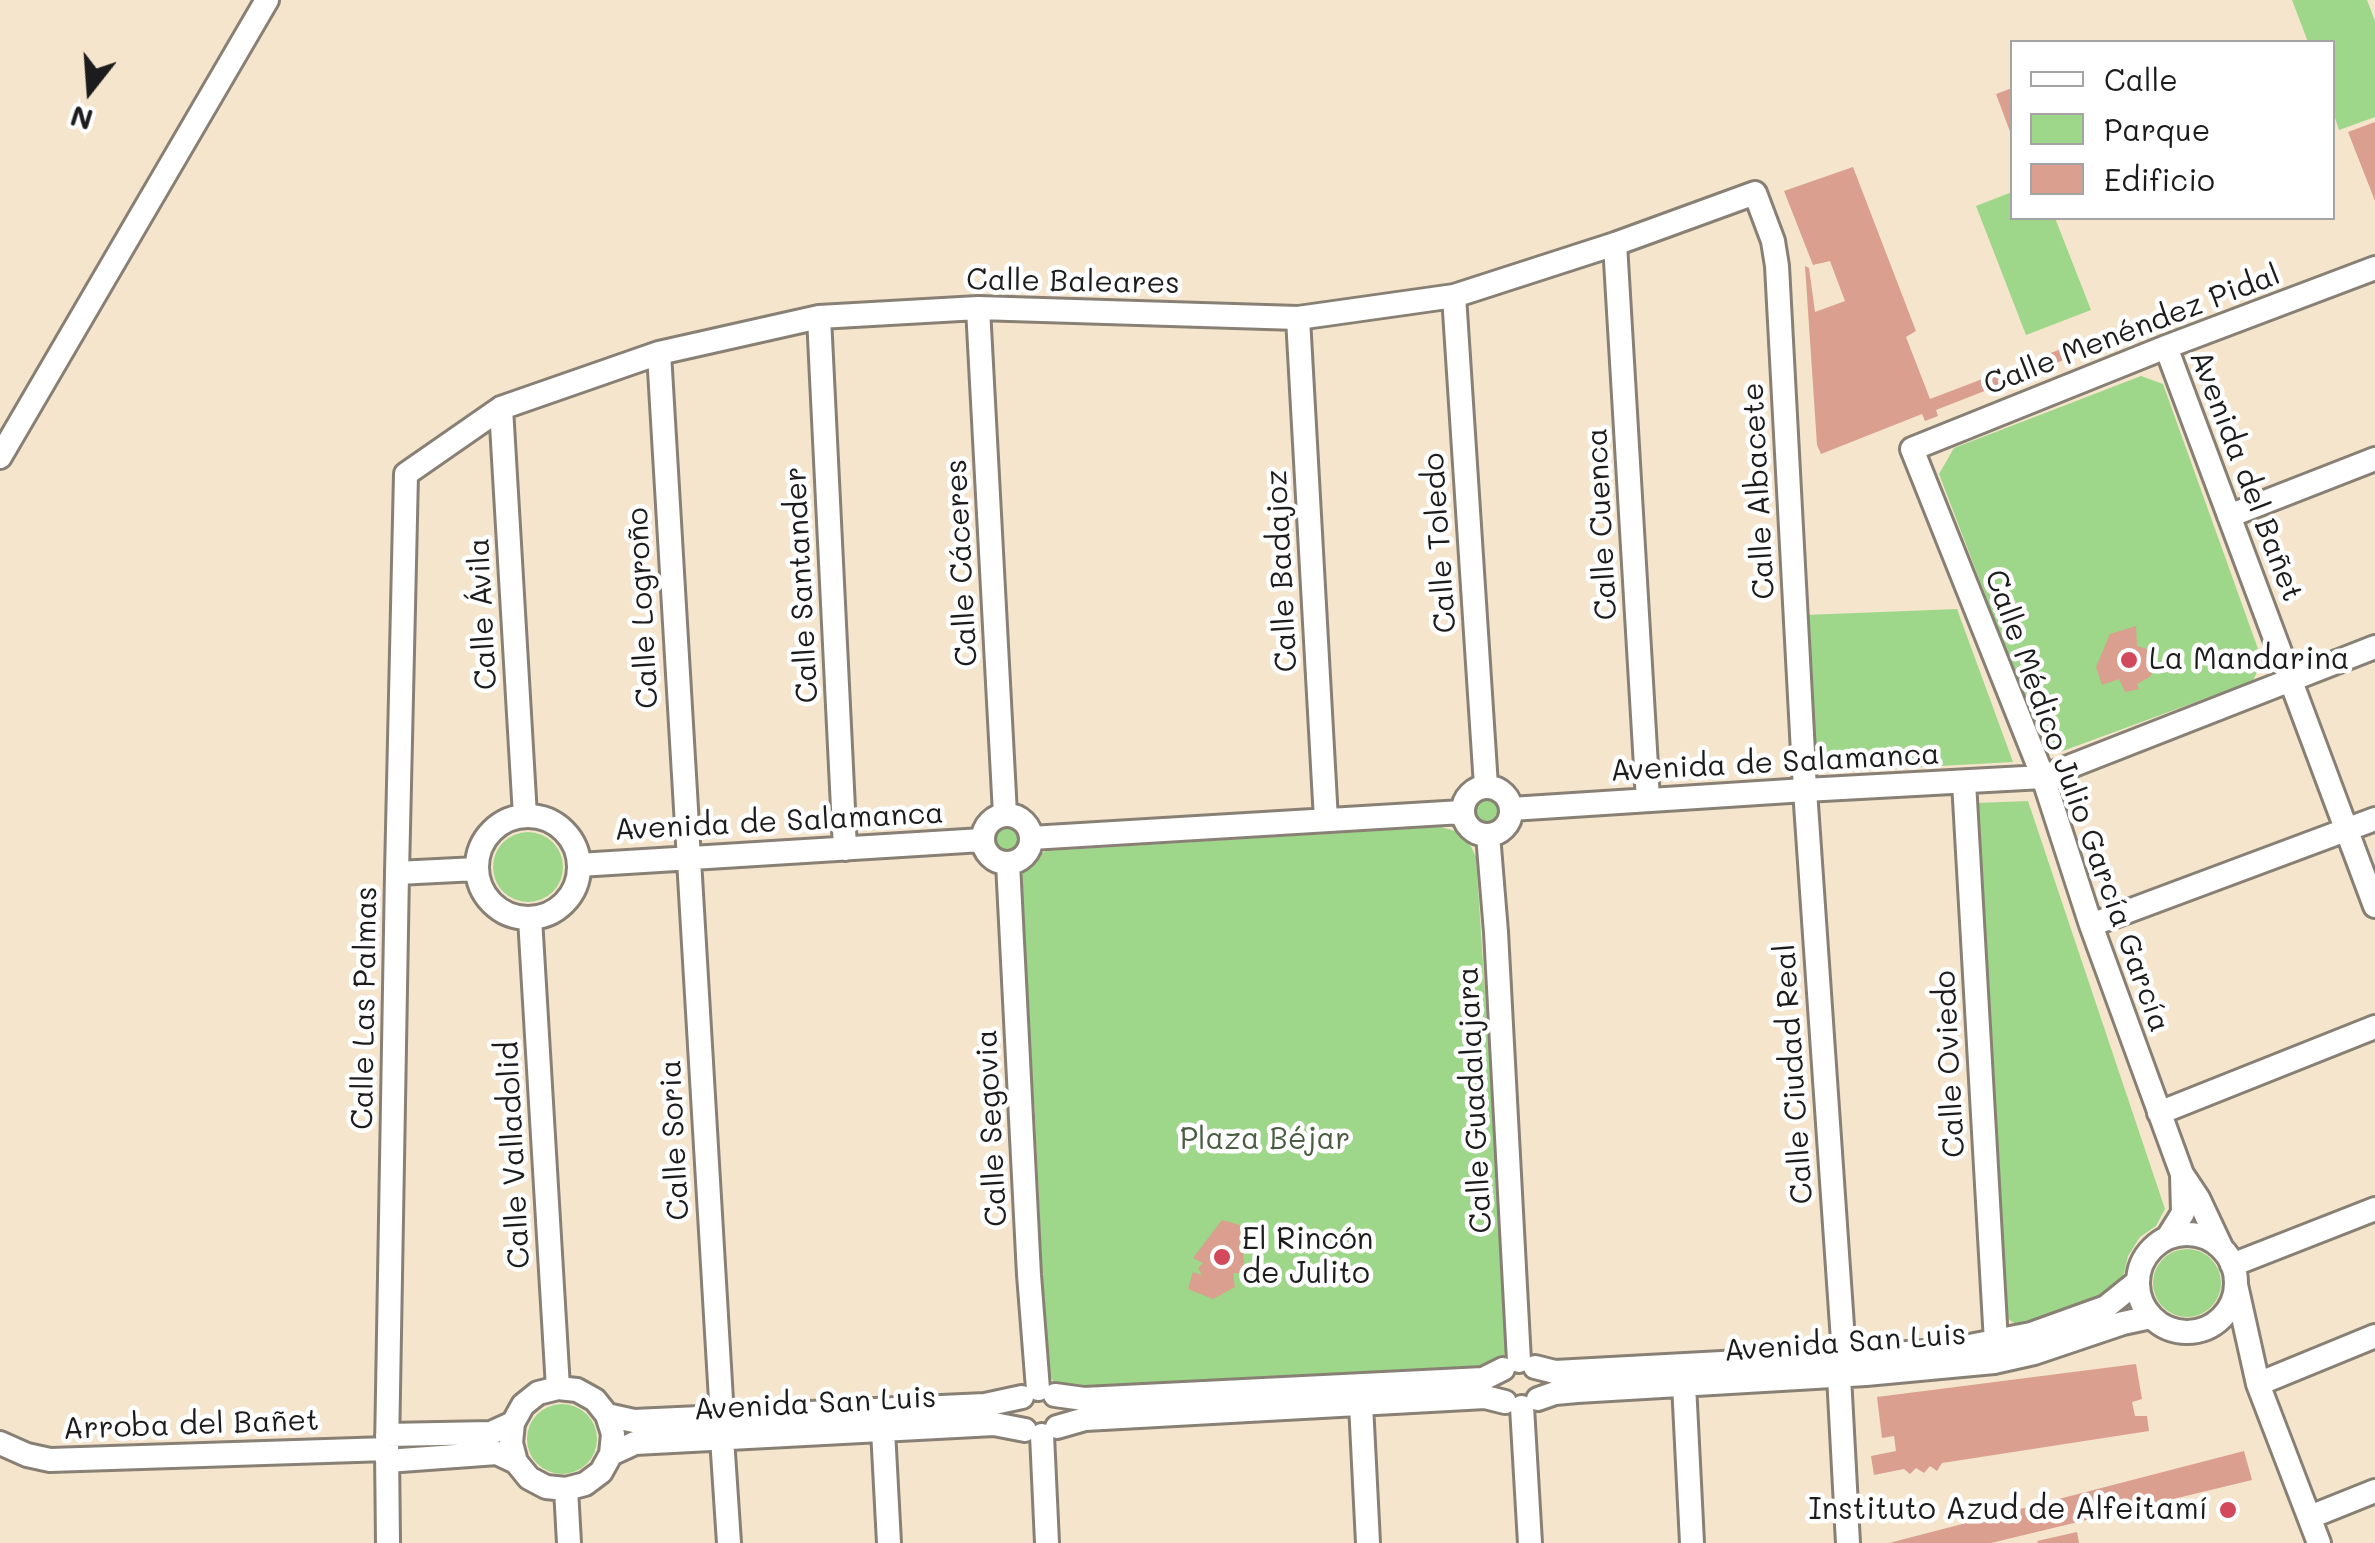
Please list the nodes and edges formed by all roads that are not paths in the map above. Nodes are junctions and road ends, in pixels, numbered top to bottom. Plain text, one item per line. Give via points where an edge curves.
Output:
1 (268, 0) edge
2 (1755, 193) joint
3 (1615, 244) junction
4 (2375, 268) edge
5 (1454, 296) junction
6 (978, 308) junction
7 (820, 317) junction
8 (1298, 318) junction
9 (2166, 347) junction
10 (659, 353) junction
11 (501, 408) junction
12 (1912, 449) joint
13 (0, 457) edge
14 (2375, 459) edge
15 (406, 474) joint
16 (2229, 516) junction
17 (2375, 647) edge
18 (2290, 680) junction
19 (2043, 777) junction
20 (1964, 782) junction
21 (1486, 786) junction
22 (1805, 790) junction
23 (1648, 800) junction
24 (1511, 809) junction
25 (1462, 812) junction
26 (1006, 814) junction
27 (525, 816) junction
28 (2375, 819) edge
29 (1326, 820) junction
30 (2346, 830) junction
31 (1488, 835) junction
32 (1031, 838) junction
33 (982, 840) junction
34 (845, 849) junction
35 (688, 859) junction
36 (1008, 863) junction
37 (579, 864) junction
38 (477, 869) junction
39 (397, 873) junction
40 (2375, 906) edge
41 (530, 918) junction
42 (2091, 925) junction
43 (2375, 1027) edge
44 (2159, 1114) junction
45 (2182, 1174) junction
46 (2375, 1209) edge
47 (2168, 1238) junction
48 (2230, 1266) junction
49 (2137, 1282) junction
50 (2151, 1317) junction
51 (2205, 1329) junction
52 (2375, 1336) edge
53 (1996, 1342) junction
54 (1841, 1365) junction
55 (1519, 1366) junction
56 (2255, 1374) junction
57 (1684, 1384) junction
58 (558, 1388) junction
59 (1038, 1394) junction
60 (1522, 1403) junction
61 (1361, 1404) junction
62 (607, 1415) junction
63 (513, 1423) junction
64 (722, 1428) junction
65 (883, 1430) junction
66 (1041, 1430) junction
67 (0, 1443) edge
68 (387, 1448) junction
69 (611, 1454) junction
70 (516, 1462) junction
71 (566, 1490) junction
72 (2375, 1491) edge
73 (2310, 1517) junction
74 (388, 1543) edge
75 (569, 1543) edge
76 (728, 1543) edge
77 (890, 1543) edge
78 (1047, 1543) edge
79 (1368, 1543) edge
80 (1530, 1543) edge
81 (1692, 1543) edge
82 (1848, 1543) edge
83 (2319, 1543) edge

1 - 13 street
2 - 3 street, Calle Baleares
2 - 22 street, Calle Albacete via 1777,266
3 - 5 street, Calle Baleares
3 - 23 street, Calle Cuenca
4 - 9 street, Calle Menéndez Pidal
5 - 8 street, Calle Baleares
5 - 21 street, Calle Toledo
6 - 7 street, Calle Baleares
6 - 8 street, Calle Baleares
6 - 26 street, Calle Cáceres
7 - 10 street, Calle Baleares
7 - 34 street, Calle Santander
8 - 29 street, Calle Badajoz
9 - 12 street, Calle Menéndez Pidal
9 - 16 street, Avenida del Bañet
10 - 11 street, Calle Baleares
10 - 35 street, Calle Logroño
11 - 15 street, Calle Baleares
11 - 27 street, Calle Ávila
12 - 19 street, Calle Médico Julio García García
14 - 16 street
15 - 39 street, Calle Las Palmas
16 - 18 street, Avenida del Bañet
17 - 18 street, Avenida de Salamanca
18 - 19 street, Avenida de Salamanca
18 - 30 street, Avenida del Bañet
19 - 20 street, Avenida de Salamanca
19 - 42 street, Calle Médico Julio García García
20 - 22 street, Avenida de Salamanca
20 - 53 street, Calle Oviedo
21 - 24 street via 1503,792
21 - 25 street via 1468,794
22 - 23 street, Avenida de Salamanca
22 - 54 street, Calle Ciudad Real
23 - 24 street, Avenida de Salamanca
24 - 31 street via 1505,827
25 - 29 street
25 - 31 street via 1470,828
26 - 32 street via 1024,820
26 - 33 street via 989,822
27 - 37 street via 562,829
27 - 38 street via 490,832
28 - 30 street
29 - 32 street
30 - 40 street, Avenida del Bañet
30 - 42 street
31 - 55 street, Calle Guadalajara
32 - 36 street via 1025,855
33 - 34 street, Avenida de Salamanca
33 - 36 street via 990,857
34 - 35 street, Avenida de Salamanca
35 - 37 street, Avenida de Salamanca
35 - 64 street, Calle Soria
36 - 59 street, Calle Segovia
37 - 41 street via 566,901
38 - 39 street
38 - 41 street via 493,905
39 - 68 street, Calle Las Palmas
41 - 58 street, Calle Valladolid
42 - 44 street, Calle Médico Julio García García
43 - 44 street
44 - 45 street, Calle Médico Julio García García
45 - 47 street, Calle Médico Julio García García via 2183,1212
45 - 48 street, Calle Médico Julio García García
46 - 48 street
47 - 48 street via 2206,1238
47 - 49 street via 2152,1248
48 - 51 street via 2232,1302
48 - 56 street, Calle Médico Julio García García
49 - 50 street
49 - 53 street, Avenida San Luis via 2106,1308
50 - 51 street via 2167,1328
50 - 54 street, Avenida San Luis via 1994,1362
51 - 56 street, Calle Médico Julio García García via 2232,1336
52 - 56 street
53 - 54 street, Avenida San Luis
54 - 55 street, Avenida San Luis via 1555,1372
54 - 57 street, Avenida San Luis
54 - 82 street, Calle Ciudad Real
55 - 59 street, Avenida San Luis via 1482,1379 1084,1399
55 - 60 street via 1497,1386
55 - 60 street via 1543,1382 1542,1391
56 - 73 street, Calle Médico Julio García García
57 - 60 street, Avenida San Luis via 1555,1393
57 - 81 street
58 - 62 street via 578,1390
58 - 63 street via 522,1405
59 - 64 street, Avenida San Luis via 985,1405
59 - 66 street via 1016,1414
59 - 66 street via 1060,1401 1063,1410 1062,1419
60 - 61 street, Avenida San Luis via 1485,1396
60 - 80 street
61 - 66 street, Avenida San Luis via 1085,1419
61 - 79 street
62 - 64 street, Avenida San Luis
62 - 69 street
63 - 68 street via 492,1433
63 - 70 street
64 - 65 street, Avenida San Luis
64 - 69 street, Avenida San Luis via 635,1443
64 - 76 street, Calle Soria
65 - 66 street, Avenida San Luis via 994,1424
65 - 77 street
66 - 78 street
67 - 68 street, Arroba del Bañet via 50,1460
68 - 70 street via 497,1453
68 - 74 street, Calle Las Palmas
69 - 71 street via 601,1472
70 - 71 street via 529,1478
71 - 75 street
72 - 73 street
73 - 83 street, Calle Médico Julio García García

